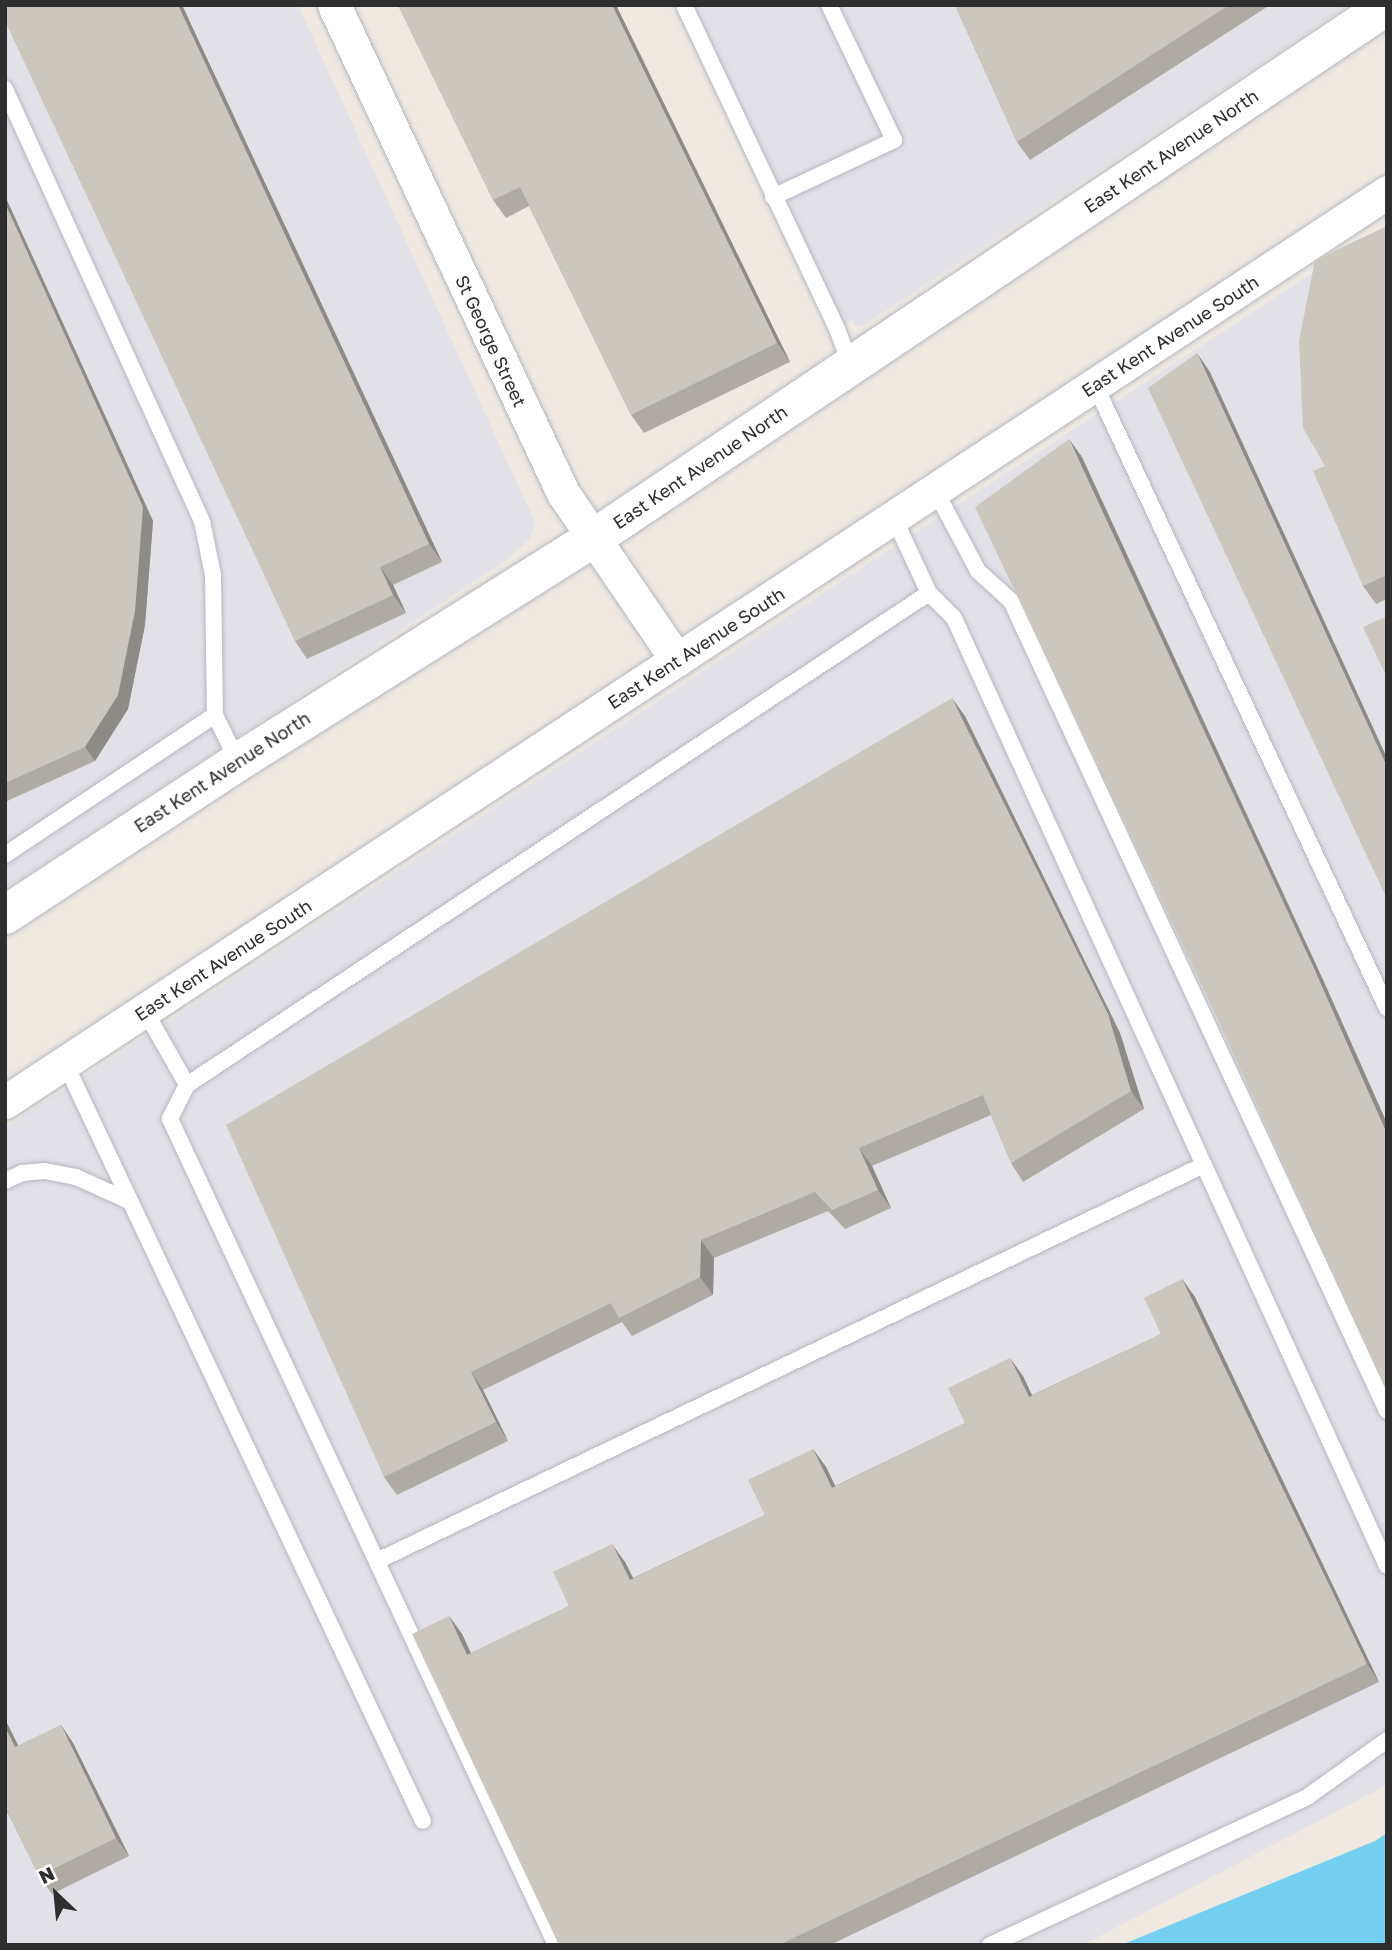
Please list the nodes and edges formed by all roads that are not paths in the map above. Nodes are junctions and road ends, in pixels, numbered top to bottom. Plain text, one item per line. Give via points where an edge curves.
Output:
1 (334, 5) edge
2 (684, 5) edge
3 (829, 5) edge
4 (1387, 6) edge
5 (5, 89) edge
6 (1387, 192) edge
7 (773, 197) junction
8 (851, 366) junction
9 (1095, 385) junction
10 (935, 490) junction
11 (894, 518) junction
12 (594, 538) junction
13 (929, 593) junction
14 (677, 660) junction
15 (215, 715) junction
16 (238, 762) junction
17 (5, 855) edge
18 (5, 915) edge
19 (1387, 1008) edge
20 (145, 1011) junction
21 (65, 1063) junction
22 (187, 1085) junction
23 (5, 1102) edge
24 (1204, 1165) junction
25 (5, 1181) edge
26 (131, 1202) junction
27 (1387, 1411) edge
28 (377, 1561) junction
29 (1387, 1566) edge
30 (1387, 1740) edge
31 (423, 1821) dead end
32 (556, 1945) edge
33 (990, 1945) edge

1 - 12 street, St George Street via 563,493
2 - 7 lane
3 - 7 lane via 894,140
4 - 8 street, East Kent Avenue North
5 - 15 lane via 202,521 213,575
6 - 9 street, East Kent Avenue South
7 - 8 lane
8 - 12 street, East Kent Avenue North
9 - 10 street, East Kent Avenue South
9 - 19 lane
10 - 11 street, East Kent Avenue South
10 - 27 lane via 978,571 1011,601
11 - 13 lane
11 - 14 street, East Kent Avenue South
12 - 14 street, St George Street
12 - 16 street, East Kent Avenue North
13 - 22 lane
13 - 24 lane via 954,618
14 - 20 street, East Kent Avenue South
15 - 16 lane
15 - 17 lane
16 - 18 street, East Kent Avenue North
20 - 21 street, East Kent Avenue South
20 - 22 lane
21 - 23 street, East Kent Avenue South
21 - 26 lane
22 - 28 lane via 170,1119
24 - 28 lane
24 - 29 lane
25 - 26 lane via 22,1173 45,1171 76,1177
26 - 31 lane
28 - 32 lane
30 - 33 lane via 1307,1797

